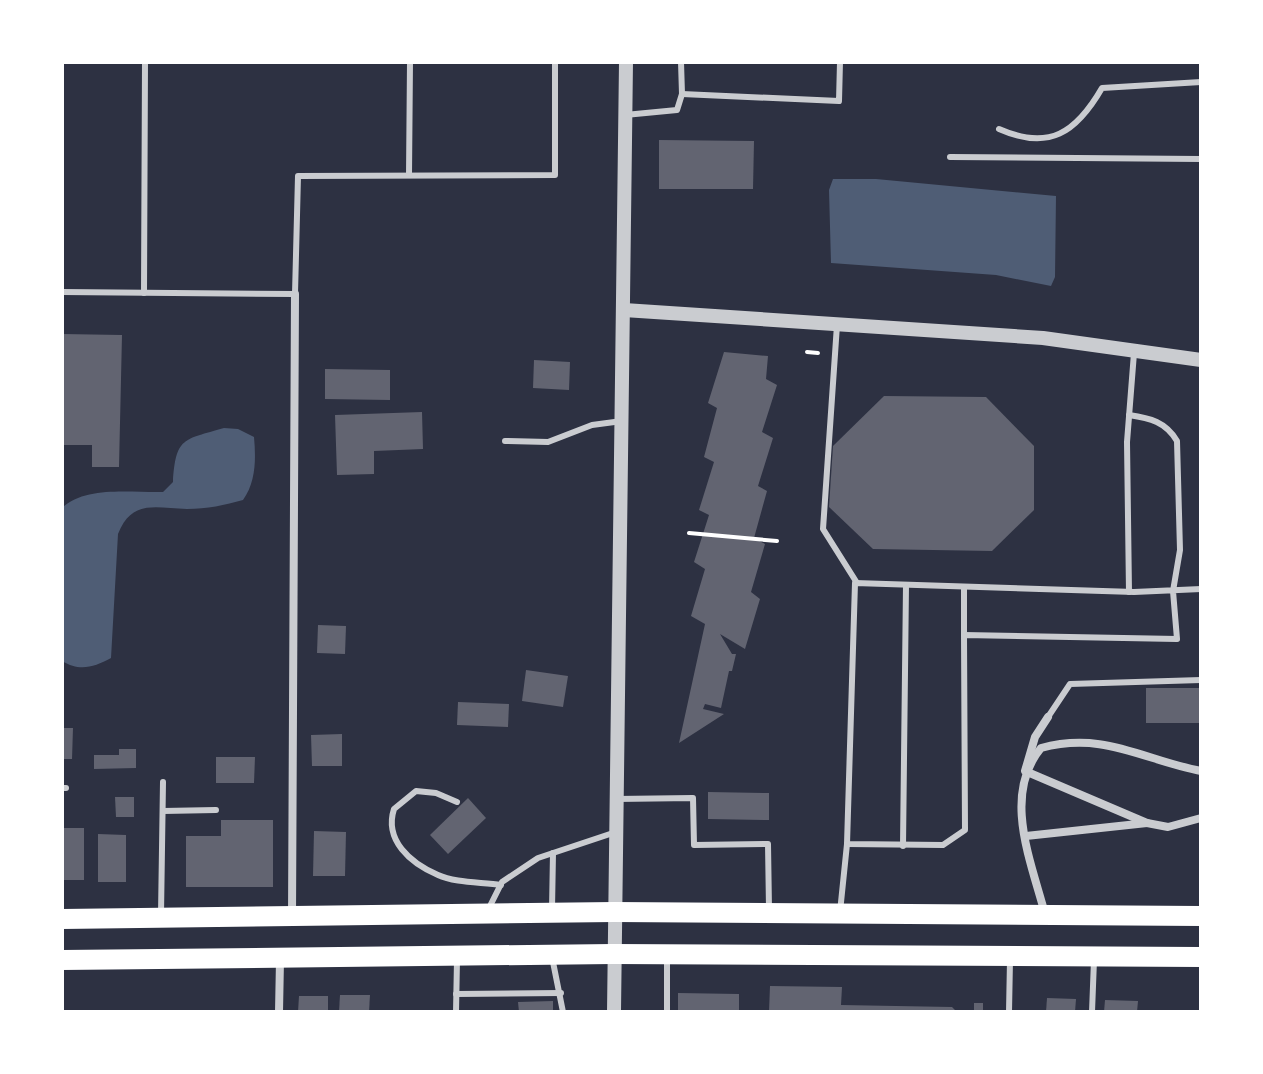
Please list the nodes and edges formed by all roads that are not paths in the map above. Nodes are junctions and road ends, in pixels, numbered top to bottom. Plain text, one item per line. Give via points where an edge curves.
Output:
1 (145, 62) edge
2 (410, 62) edge
3 (555, 62) edge
4 (626, 62) edge
5 (681, 62) edge
6 (840, 62) edge
7 (1201, 82) edge
8 (682, 94) junction
9 (625, 115) junction
10 (999, 129) dead end
11 (950, 157) dead end
12 (1201, 159) edge
13 (409, 175) junction
14 (62, 292) edge
15 (144, 293) junction
16 (295, 294) junction
17 (624, 310) junction
18 (837, 324) junction
19 (1134, 353) junction
20 (1201, 360) edge
21 (1129, 415) junction
22 (623, 421) junction
23 (505, 441) dead end
24 (857, 583) junction
25 (906, 585) junction
26 (964, 587) junction
27 (1201, 589) edge
28 (1173, 591) junction
29 (1129, 592) junction
30 (964, 635) junction
31 (1201, 680) edge
32 (1048, 717) joint
33 (1025, 771) junction
34 (1201, 771) edge
35 (163, 782) dead end
36 (616, 799) junction
37 (457, 802) dead end
38 (216, 810) dead end
39 (163, 811) junction
40 (1201, 818) edge
41 (1147, 823) junction
42 (616, 832) junction
43 (1026, 836) junction
44 (847, 844) junction
45 (903, 846) junction
46 (553, 853) junction
47 (501, 885) junction
48 (614, 912) junction
49 (552, 913) junction
50 (769, 913) junction
51 (840, 913) junction
52 (486, 914) junction
53 (1045, 915) junction
54 (1201, 916) edge
55 (161, 918) junction
56 (292, 918) junction
57 (62, 919) edge
58 (613, 954) junction
59 (667, 954) junction
60 (552, 955) junction
61 (1195, 955) edge
62 (1010, 956) junction
63 (457, 957) junction
64 (1094, 957) junction
65 (62, 960) edge
66 (280, 960) junction
67 (561, 993) junction
68 (456, 994) junction
69 (279, 1012) edge
70 (456, 1012) edge
71 (563, 1012) edge
72 (614, 1012) edge
73 (666, 1012) edge
74 (1009, 1012) edge
75 (1092, 1012) edge

1 - 15 lane
2 - 13 lane
3 - 13 lane via 555,175
4 - 9 street
5 - 8 lane
6 - 8 lane via 839,101
7 - 10 lane via 1102,88 1084,119 1040,141
8 - 9 lane via 680,107 670,113
9 - 17 street
11 - 12 lane
13 - 16 lane via 298,176
14 - 15 lane
15 - 16 lane
16 - 56 street
17 - 18 street
17 - 22 street
18 - 19 street via 1043,338
18 - 24 lane via 823,529
19 - 20 street
19 - 21 lane
21 - 28 lane via 1169,428 1177,441 1180,550
21 - 29 lane
22 - 23 lane via 592,425 548,442
22 - 36 street
24 - 25 lane
24 - 44 lane
25 - 26 lane
25 - 45 lane
26 - 29 lane
26 - 30 lane
27 - 28 lane
28 - 29 lane
28 - 30 lane via 1177,639
30 - 45 lane via 965,830 943,845
31 - 32 lane via 1070,684
32 - 33 street via 1035,737
33 - 34 street via 1041,748 1078,743 1133,749
33 - 41 street
33 - 43 street via 1020,806
35 - 39 lane
36 - 42 street
36 - 50 lane via 693,798 694,845 768,844
37 - 47 lane via 416,791 394,809 391,831 401,851 439,876
38 - 39 lane
39 - 55 lane
40 - 41 street via 1168,827
41 - 43 street
42 - 46 lane
42 - 48 street
43 - 53 street
44 - 45 lane
44 - 51 lane
46 - 47 lane
46 - 49 lane
47 - 52 lane
48 - 49 main road
48 - 50 main road
48 - 58 street
49 - 52 main road
50 - 51 main road
51 - 53 main road
52 - 56 main road
53 - 54 main road
55 - 56 main road
55 - 57 main road
58 - 59 main road
58 - 60 main road
58 - 72 street
59 - 62 main road
59 - 73 lane
60 - 63 main road
60 - 67 lane
61 - 64 main road
62 - 64 main road
62 - 74 lane
63 - 66 main road
63 - 68 lane
64 - 75 lane
65 - 66 main road
66 - 69 street
67 - 68 lane
67 - 71 lane
68 - 70 lane

